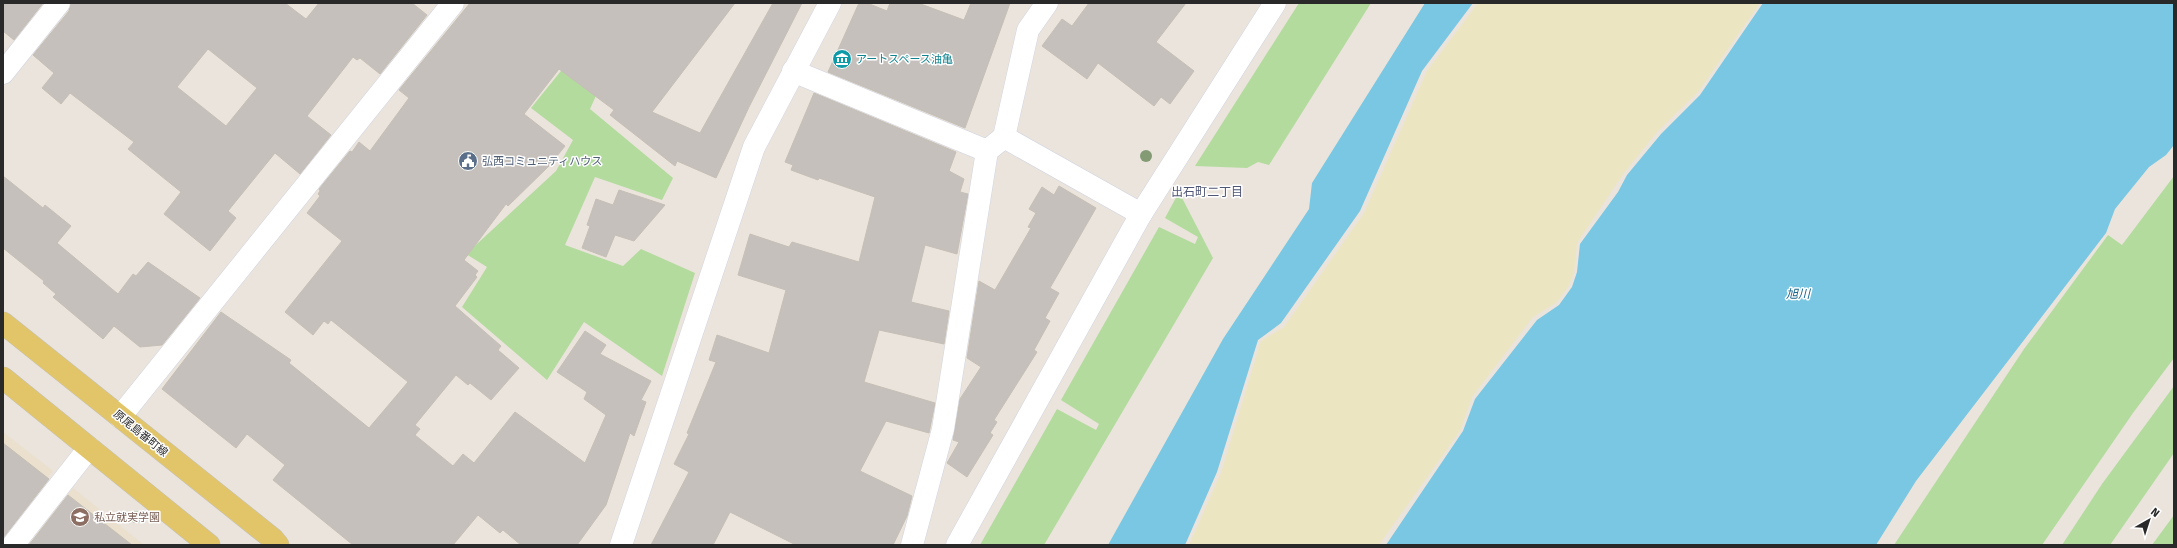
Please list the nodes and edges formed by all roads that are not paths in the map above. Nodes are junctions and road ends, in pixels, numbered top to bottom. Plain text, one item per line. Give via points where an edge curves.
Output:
1 (59, 3) edge
2 (453, 3) edge
3 (830, 3) edge
4 (1047, 3) edge
5 (1276, 3) edge
6 (793, 71) junction
7 (3, 73) edge
8 (1004, 137) junction
9 (987, 151) junction
10 (1141, 214) junction
11 (3, 323) edge
12 (3, 378) edge
13 (120, 417) junction
14 (88, 448) junction
15 (13, 545) edge
16 (209, 545) edge
17 (278, 545) edge
18 (621, 545) edge
19 (912, 545) edge
20 (957, 545) edge

1 - 7 street
2 - 13 street
3 - 6 street
4 - 8 street via 1028,30
5 - 10 street
6 - 9 street
6 - 18 street via 754,147
8 - 9 street
8 - 10 street
9 - 19 street via 943,429
10 - 20 street
11 - 13 main road, 原尾島番町線
12 - 14 main road
13 - 17 main road, 原尾島番町線
14 - 15 street
14 - 16 main road

